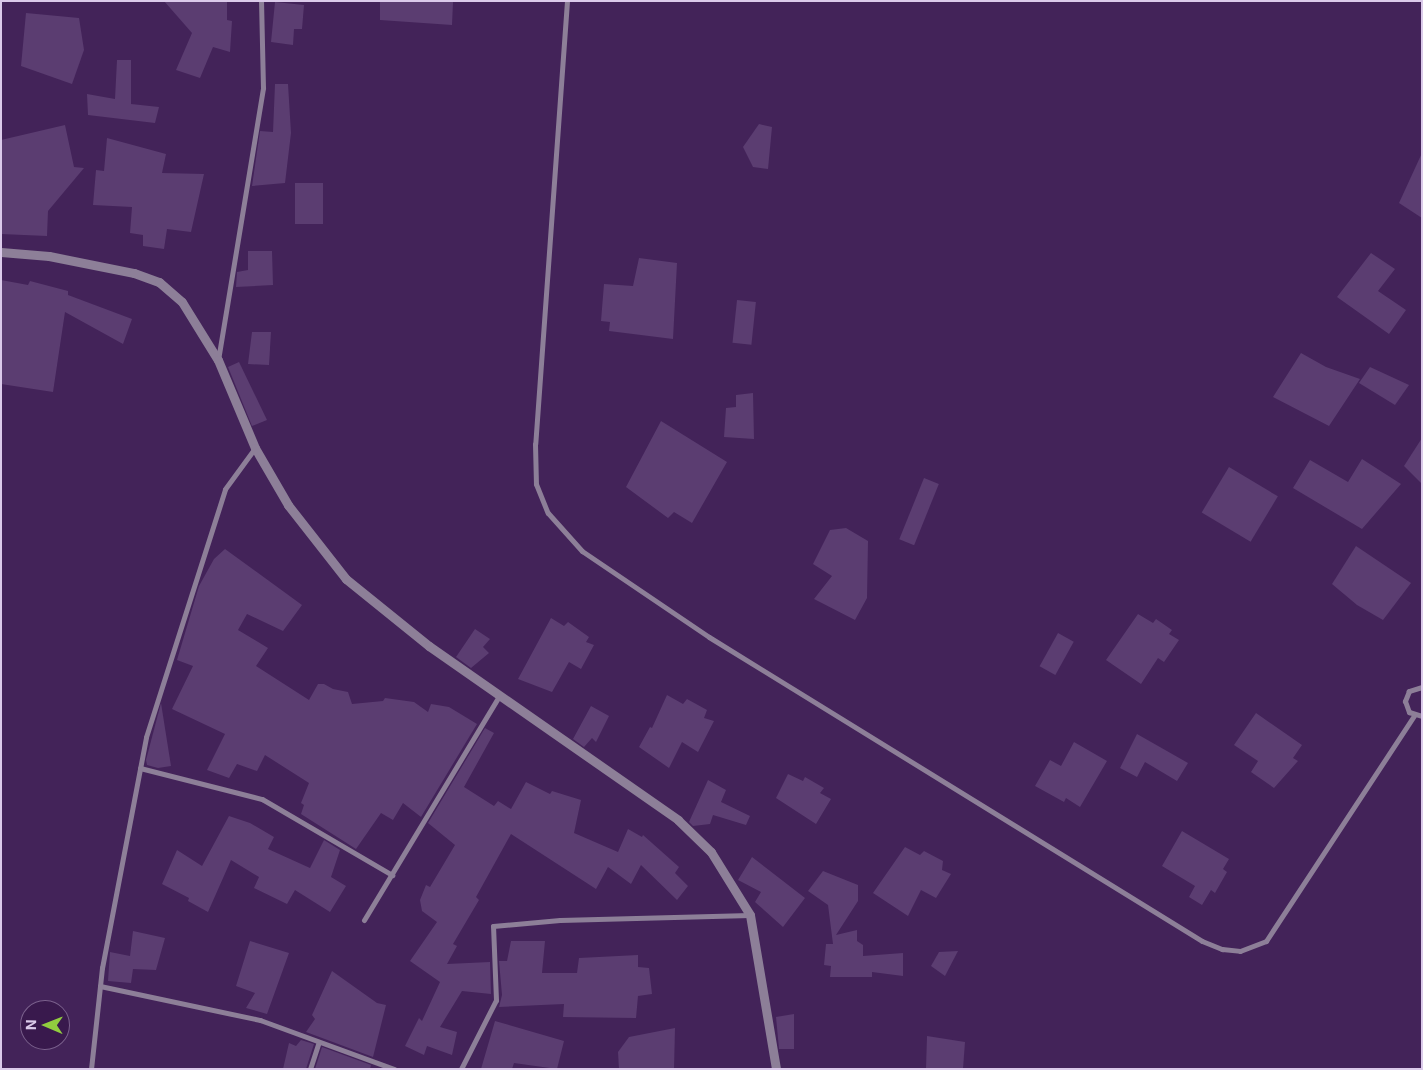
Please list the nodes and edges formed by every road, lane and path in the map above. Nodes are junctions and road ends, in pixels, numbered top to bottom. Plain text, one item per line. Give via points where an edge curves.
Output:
1 (261, 1) edge
2 (567, 1) edge
3 (1, 252) edge
4 (218, 360) junction
5 (255, 448) junction
6 (1422, 686) edge
7 (499, 696) junction
8 (1414, 716) junction
9 (1422, 716) edge
10 (140, 768) junction
11 (392, 875) junction
12 (750, 915) junction
13 (364, 920) dead end
14 (100, 986) junction
15 (320, 1042) junction
16 (92, 1068) edge
17 (310, 1069) edge
18 (394, 1069) edge
19 (461, 1069) edge
20 (776, 1069) edge

1 - 4 street via 262,88
2 - 8 street via 535,444 536,484 548,513 582,551 709,637 1202,940 1222,949 1240,951 1266,941
3 - 4 street via 49,256 159,282 182,302
4 - 5 street
5 - 7 street via 306,532 346,579 429,646
5 - 10 street via 226,489 146,737
6 - 8 street via 1410,691 1405,701
7 - 11 street
7 - 12 street via 678,820 711,852
8 - 9 street
10 - 11 street via 262,799
10 - 14 street
11 - 13 street
12 - 19 street via 560,920 493,926 496,1000
12 - 20 street
14 - 15 street via 260,1020
14 - 16 street
15 - 17 street
15 - 18 street

